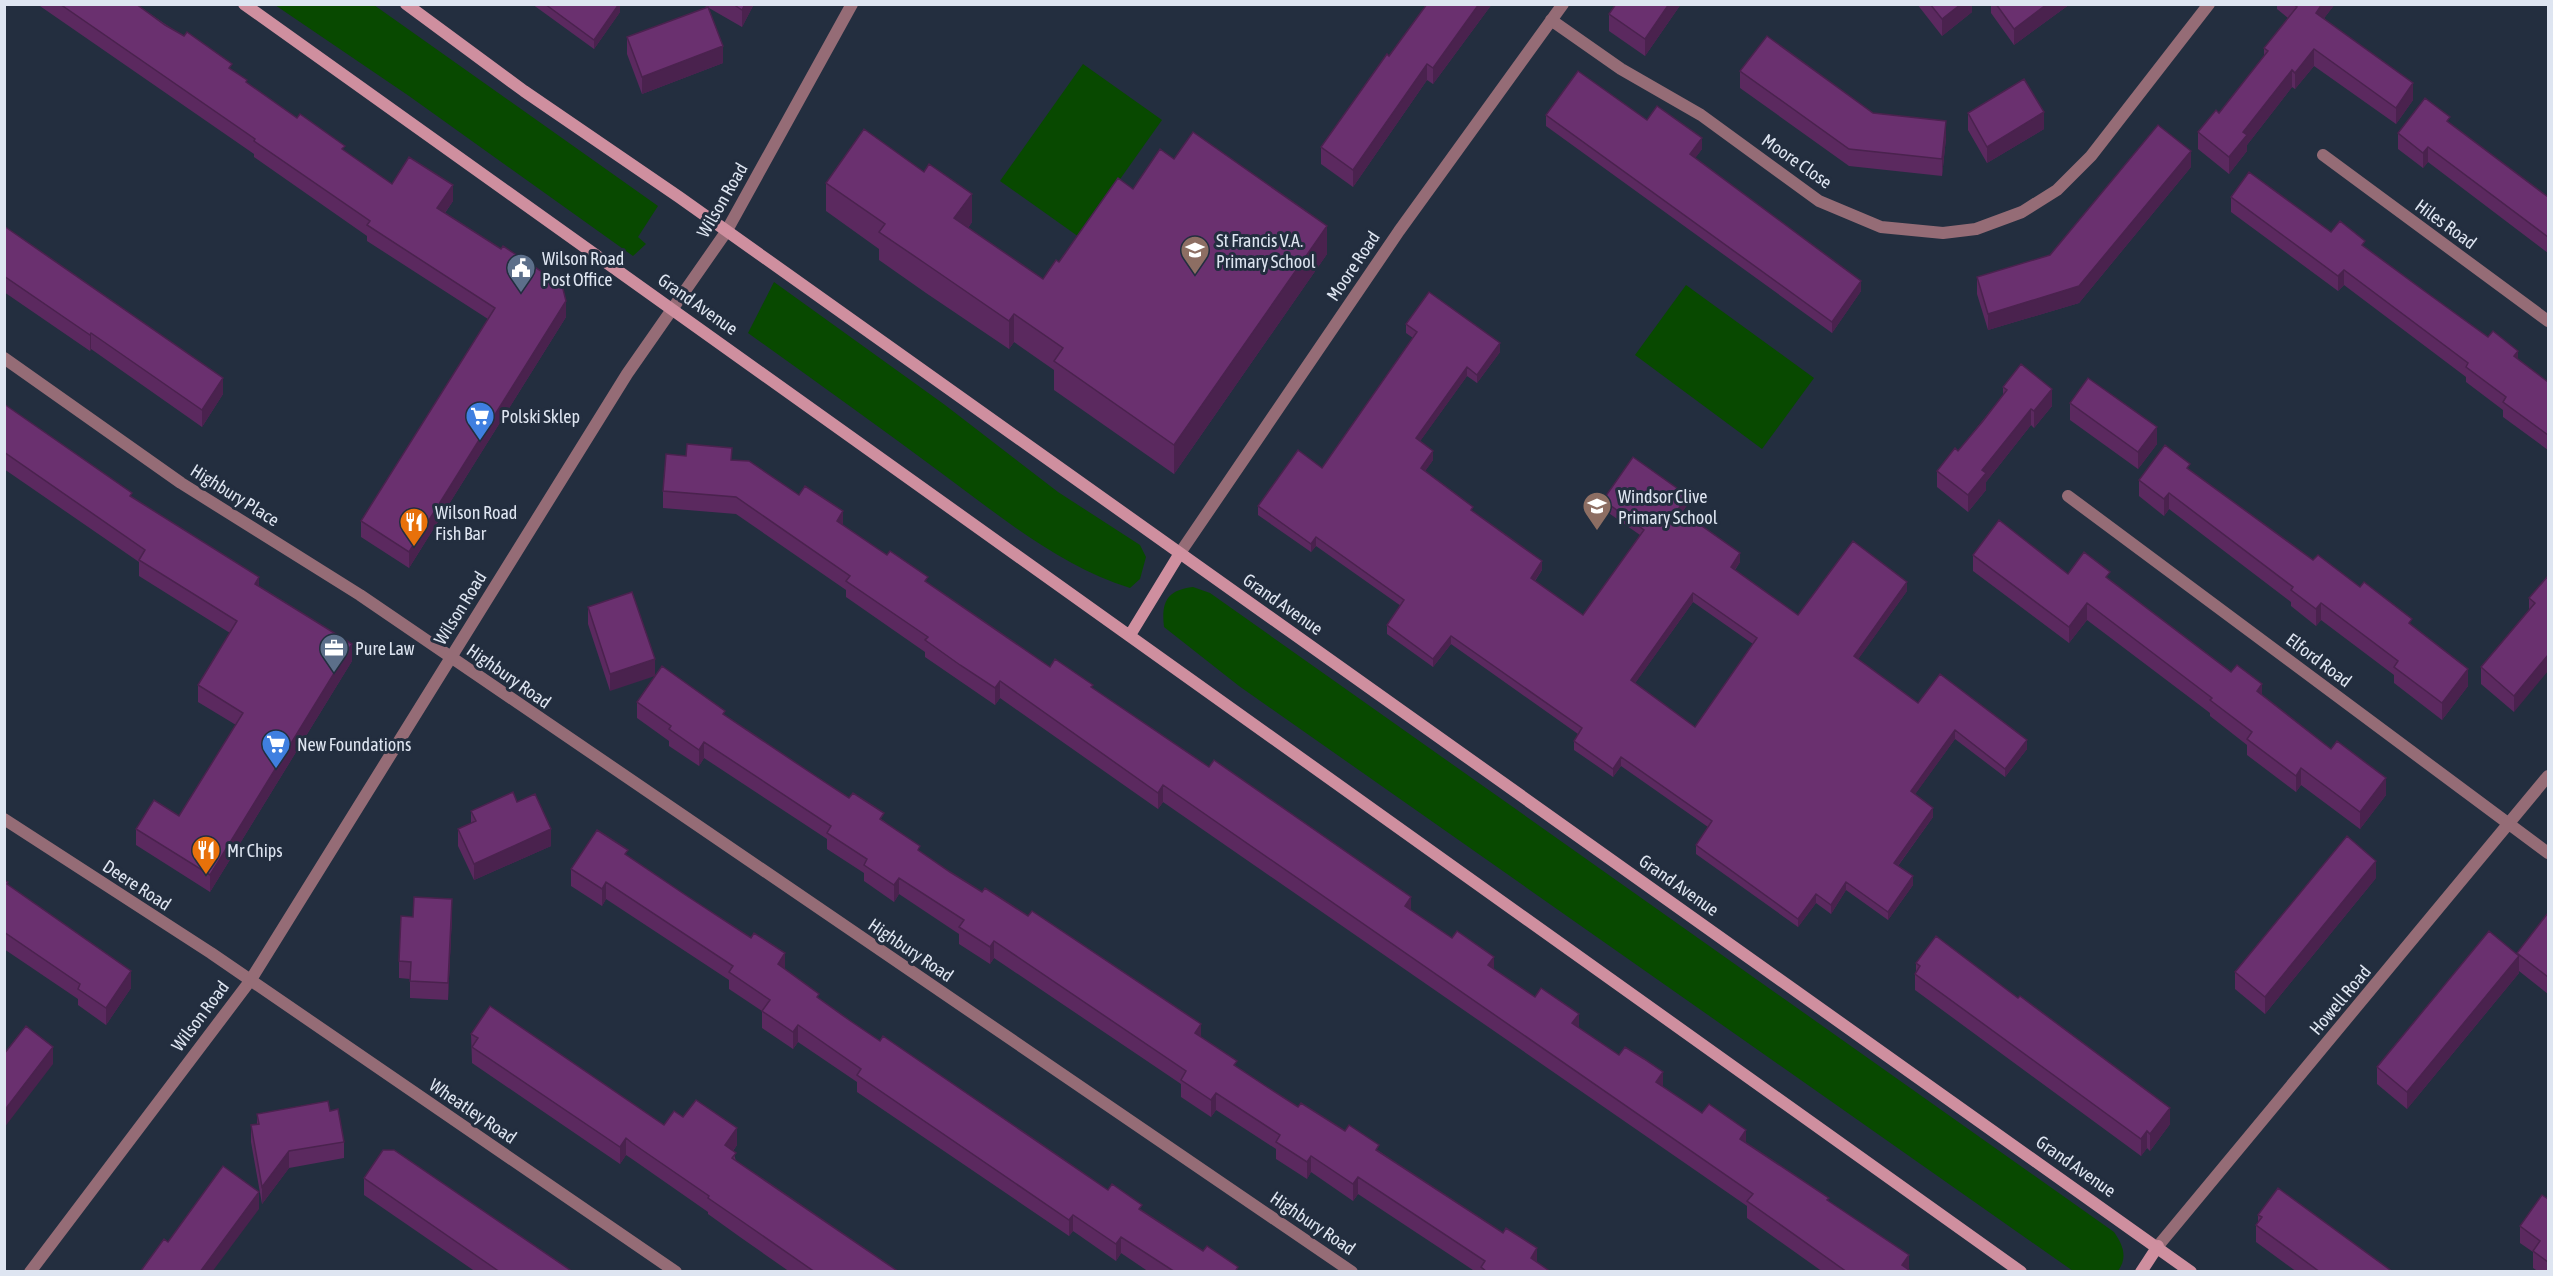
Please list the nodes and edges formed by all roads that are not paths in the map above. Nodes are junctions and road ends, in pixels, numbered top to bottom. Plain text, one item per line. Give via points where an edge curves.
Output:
1 (244, 4) edge
2 (406, 4) edge
3 (852, 4) edge
4 (1563, 4) edge
5 (2209, 4) edge
6 (1551, 20) junction
7 (2323, 155) dead end
8 (726, 232) junction
9 (673, 310) junction
10 (2548, 321) edge
11 (4, 358) edge
12 (2068, 496) dead end
13 (1180, 553) junction
14 (1130, 635) junction
15 (449, 657) junction
16 (2548, 776) edge
17 (4, 819) edge
18 (2509, 824) junction
19 (2548, 853) edge
20 (250, 981) junction
21 (2158, 1246) junction
22 (30, 1272) edge
23 (676, 1272) edge
24 (1352, 1272) edge
25 (2021, 1272) edge
26 (2141, 1272) edge
27 (2191, 1272) edge

1 - 9 street, Grand Avenue
2 - 8 street, Grand Avenue
3 - 8 street, Wilson Road
4 - 6 street, Moore Road
5 - 6 street, Moore Close via 2091,156 2057,190 2013,215 1976,229 1943,233 1881,227 1819,201 1701,115 1621,69
6 - 13 street, Moore Road via 1399,231
7 - 10 street, Hiles Road
8 - 9 street, Wilson Road
8 - 13 street, Grand Avenue
9 - 14 street, Grand Avenue
9 - 15 street, Wilson Road via 627,374
11 - 15 street, Highbury Place via 181,483 360,595
12 - 18 street, Elford Road
13 - 14 street
13 - 21 street, Grand Avenue
14 - 25 street, Grand Avenue
15 - 20 street, Wilson Road
15 - 24 street, Highbury Road
16 - 18 street, Howell Road
17 - 20 street, Deere Road
18 - 19 street, Elford Road
18 - 21 street, Howell Road
20 - 22 street, Wilson Road
20 - 23 street, Wheatley Road
21 - 26 street
21 - 27 street, Grand Avenue

